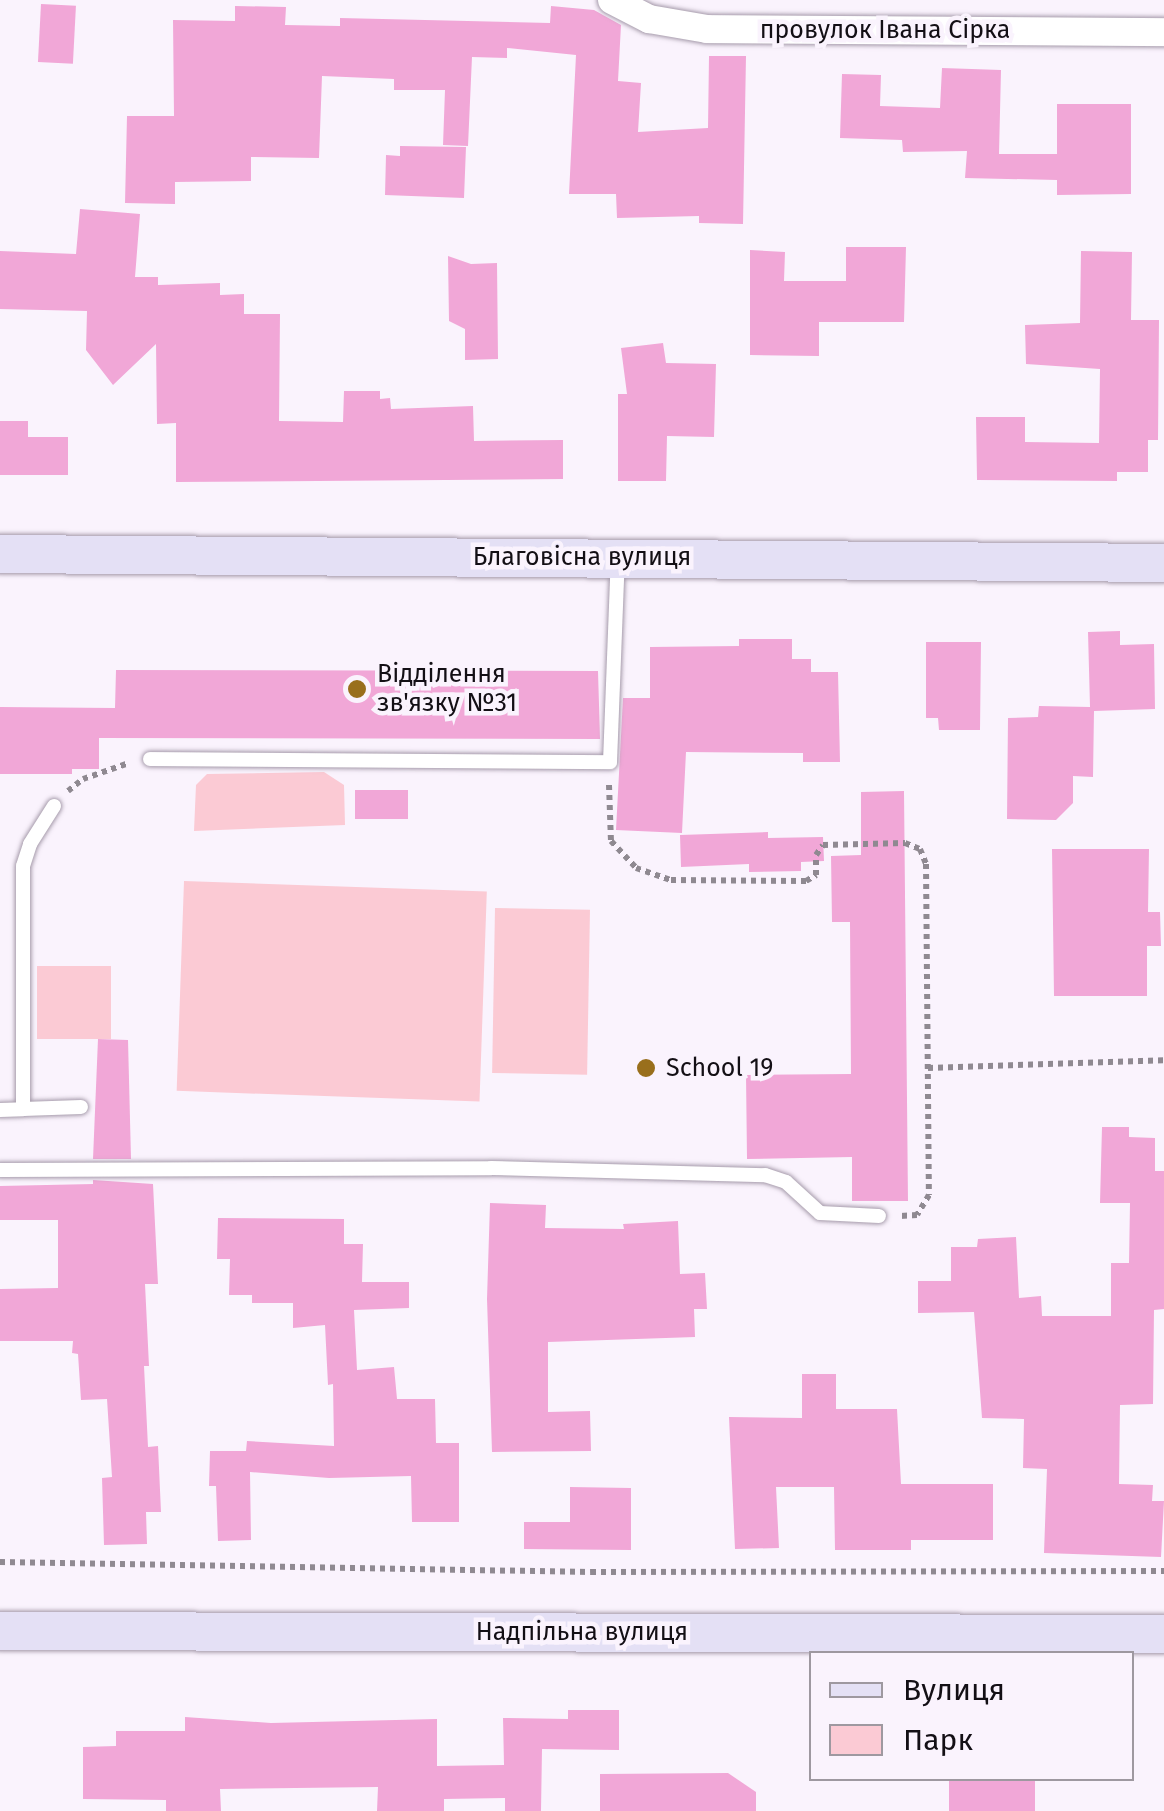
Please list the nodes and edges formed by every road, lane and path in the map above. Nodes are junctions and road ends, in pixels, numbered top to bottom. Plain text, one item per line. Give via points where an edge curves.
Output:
1 (612, 0) edge
2 (1164, 32) edge
3 (0, 554) edge
4 (618, 558) junction
5 (1164, 563) edge
6 (150, 759) joint
7 (610, 762) junction
8 (54, 806) joint
9 (1164, 1060) edge
10 (928, 1068) junction
11 (80, 1108) dead end
12 (23, 1109) junction
13 (0, 1110) edge
14 (0, 1170) edge
15 (879, 1216) joint
16 (0, 1562) edge
17 (1164, 1571) edge
18 (0, 1631) edge
19 (1164, 1634) edge

1 - 2 street, провулок Івана Сірка via 649,20 707,28
3 - 4 main road, Благовісна вулиця
4 - 5 main road, Благовісна вулиця
4 - 7 lane
6 - 7 lane
6 - 8 path via 83,779
7 - 10 path via 611,841 624,858 656,877 806,881 816,875 822,845 905,843 920,849 926,864
8 - 12 lane via 24,866
9 - 10 path
10 - 15 path via 928,1203 917,1214
11 - 12 lane
12 - 13 lane
14 - 15 lane via 491,1168 765,1176 786,1182 820,1213
16 - 17 path via 592,1572
18 - 19 main road, Надпільна вулиця

